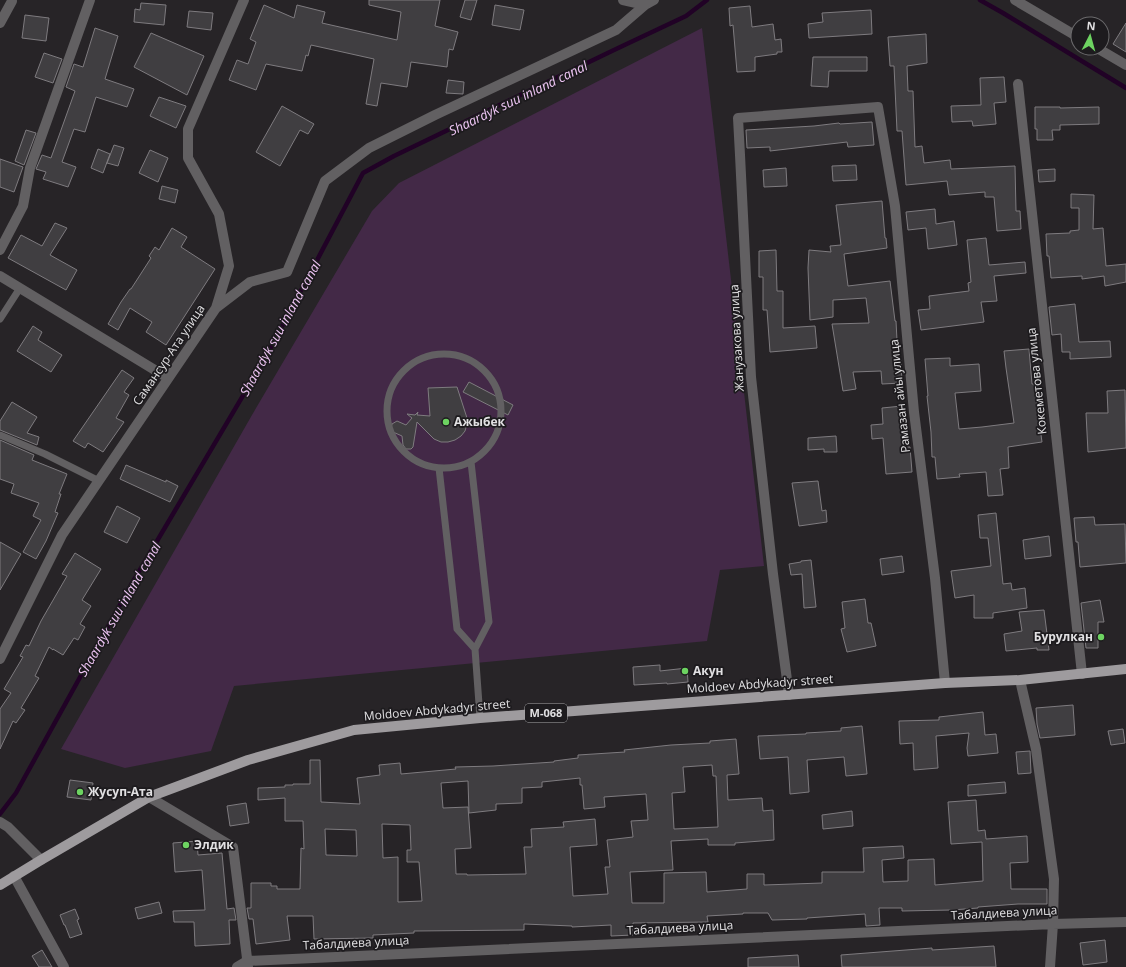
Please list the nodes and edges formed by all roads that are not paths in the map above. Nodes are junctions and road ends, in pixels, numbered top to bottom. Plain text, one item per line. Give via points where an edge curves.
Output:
1 (12, 0) edge
2 (90, 0) edge
3 (244, 0) edge
4 (623, 0) edge
5 (654, 0) edge
6 (1015, 0) edge
7 (645, 5) junction
8 (0, 8) edge
9 (0, 23) edge
10 (1070, 32) edge
11 (1110, 56) edge
12 (1126, 65) edge
13 (1018, 84) dead end
14 (878, 107) joint
15 (0, 250) edge
16 (0, 276) edge
17 (20, 288) junction
18 (216, 308) junction
19 (0, 319) edge
20 (168, 378) junction
21 (0, 435) edge
22 (471, 462) junction
23 (439, 468) junction
24 (99, 481) junction
25 (475, 649) junction
26 (0, 659) edge
27 (1126, 669) edge
28 (1082, 674) junction
29 (1020, 680) junction
30 (945, 683) junction
31 (789, 695) junction
32 (480, 718) junction
33 (149, 797) junction
34 (4, 824) edge
35 (41, 860) junction
36 (14, 876) junction
37 (0, 885) edge
38 (1126, 922) edge
39 (1053, 924) junction
40 (247, 964) edge
41 (64, 967) edge
42 (237, 967) edge
43 (1050, 967) edge

1 - 8 street
1 - 9 street
2 - 15 street via 30,168 23,206
3 - 18 street, Самансур-Ата улица via 188,129 188,158 219,214 229,266
4 - 7 street
5 - 7 street
6 - 10 street
7 - 18 street via 616,30 369,148 325,182 288,272 250,282
11 - 12 street
13 - 28 street, Кокеметова улица
14 - 30 street, Рамазан айы улица via 895,206 914,412
14 - 31 street, Жанузакова улица via 738,118 751,377
16 - 17 street
17 - 19 lane
17 - 20 street
18 - 20 street, Самансур-Ата улица
20 - 24 street, Самансур-Ата улица
21 - 24 lane
22 - 23 lane
22 - 23 lane via 484,453 494,440 502,408 499,392 480,366 466,358 434,354 418,360 405,369 394,382 388,397 387,414 397,444 409,456 423,464
22 - 25 lane via 489,622
23 - 25 lane via 457,629
24 - 26 street, Самансур-Ата улица via 62,535
25 - 32 lane
27 - 28 main road, Moldoev Abdykadyr street / М-068
28 - 29 main road, Moldoev Abdykadyr street / М-068
29 - 30 main road, Moldoev Abdykadyr street / М-068
29 - 39 street via 1036,749 1054,878
30 - 31 main road, Moldoev Abdykadyr street / М-068
31 - 32 main road, Moldoev Abdykadyr street / М-068
32 - 33 main road, Moldoev Abdykadyr street / М-068 via 354,730 248,760
33 - 35 main road, Moldoev Abdykadyr street / М-068
33 - 40 street via 233,847
34 - 35 street
35 - 36 main road, Moldoev Abdykadyr street / М-068
36 - 37 main road, Moldoev Abdykadyr street / М-068
36 - 41 street
38 - 39 street, Табалдиева улица
39 - 40 street, Табалдиева улица
39 - 43 street
40 - 42 street, Табалдиева улица

